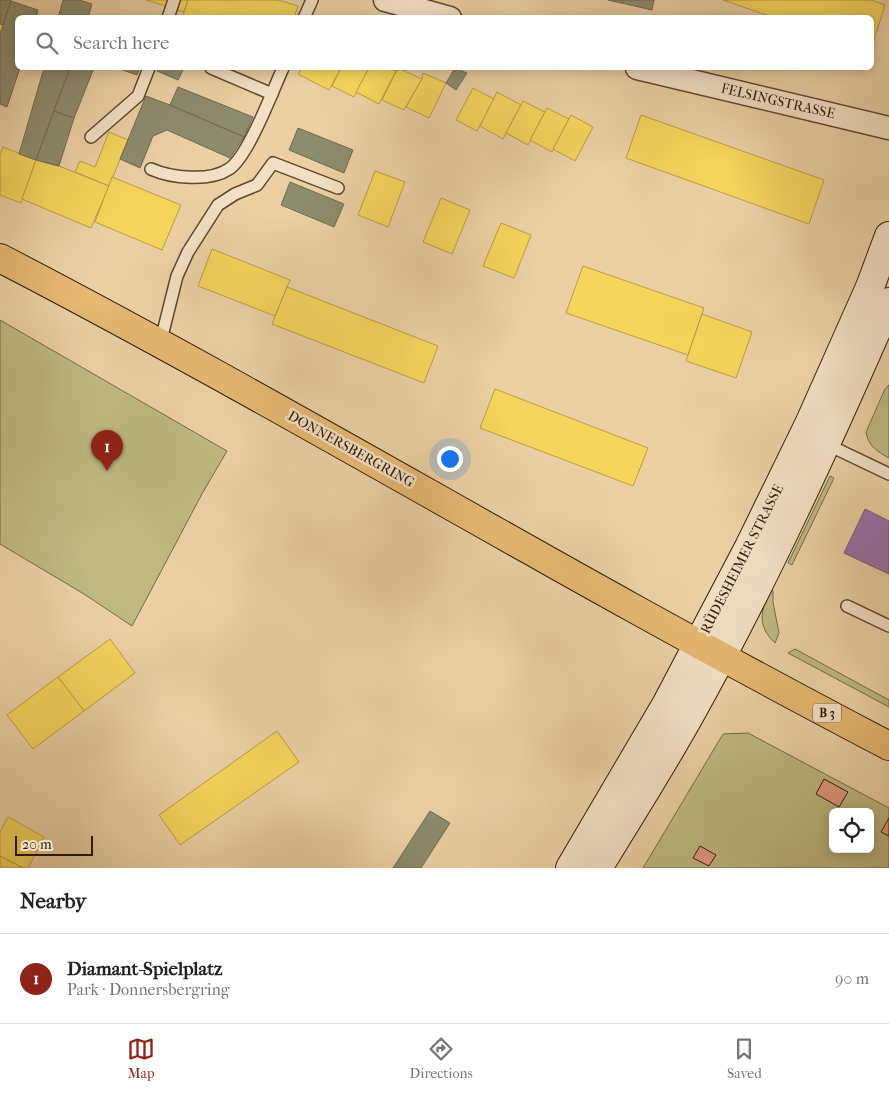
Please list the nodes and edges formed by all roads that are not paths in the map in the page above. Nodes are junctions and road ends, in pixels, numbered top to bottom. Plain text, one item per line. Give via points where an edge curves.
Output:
1 (174, 0) edge
2 (312, 0) edge
3 (385, 0) edge
4 (169, 15) edge
5 (305, 15) edge
6 (439, 15) edge
7 (148, 70) edge
8 (216, 70) edge
9 (282, 70) edge
10 (645, 70) edge
11 (272, 94) junction
12 (889, 128) edge
13 (91, 137) dead end
14 (151, 169) dead end
15 (338, 188) dead end
16 (889, 236) edge
17 (0, 258) edge
18 (889, 302) edge
19 (160, 344) junction
20 (826, 444) junction
21 (889, 474) edge
22 (847, 606) dead end
23 (889, 626) edge
24 (710, 650) junction
25 (889, 746) edge
26 (570, 868) edge
27 (598, 868) edge

1 - 4 lane
2 - 5 lane
3 - 6 street
7 - 13 lane via 138,96
8 - 11 lane
9 - 11 lane
10 - 12 street, FELSINGSTRASSE
11 - 14 lane via 246,148 230,169 203,178 163,175
15 - 19 lane via 272,163 257,185 218,206 188,252 177,276
16 - 24 main road, RÜDESHEIMER STRASSE via 870,287
17 - 19 main road, DONNERSBERGRING
18 - 20 main road, RÜDESHEIMER STRASSE
19 - 24 main road, DONNERSBERGRING
20 - 21 lane
20 - 24 main road, RÜDESHEIMER STRASSE via 764,573
22 - 23 lane
24 - 25 main road, B 3
24 - 26 main road, RÜDESHEIMER STRASSE via 667,703
24 - 27 main road, RÜDESHEIMER STRASSE via 690,716

